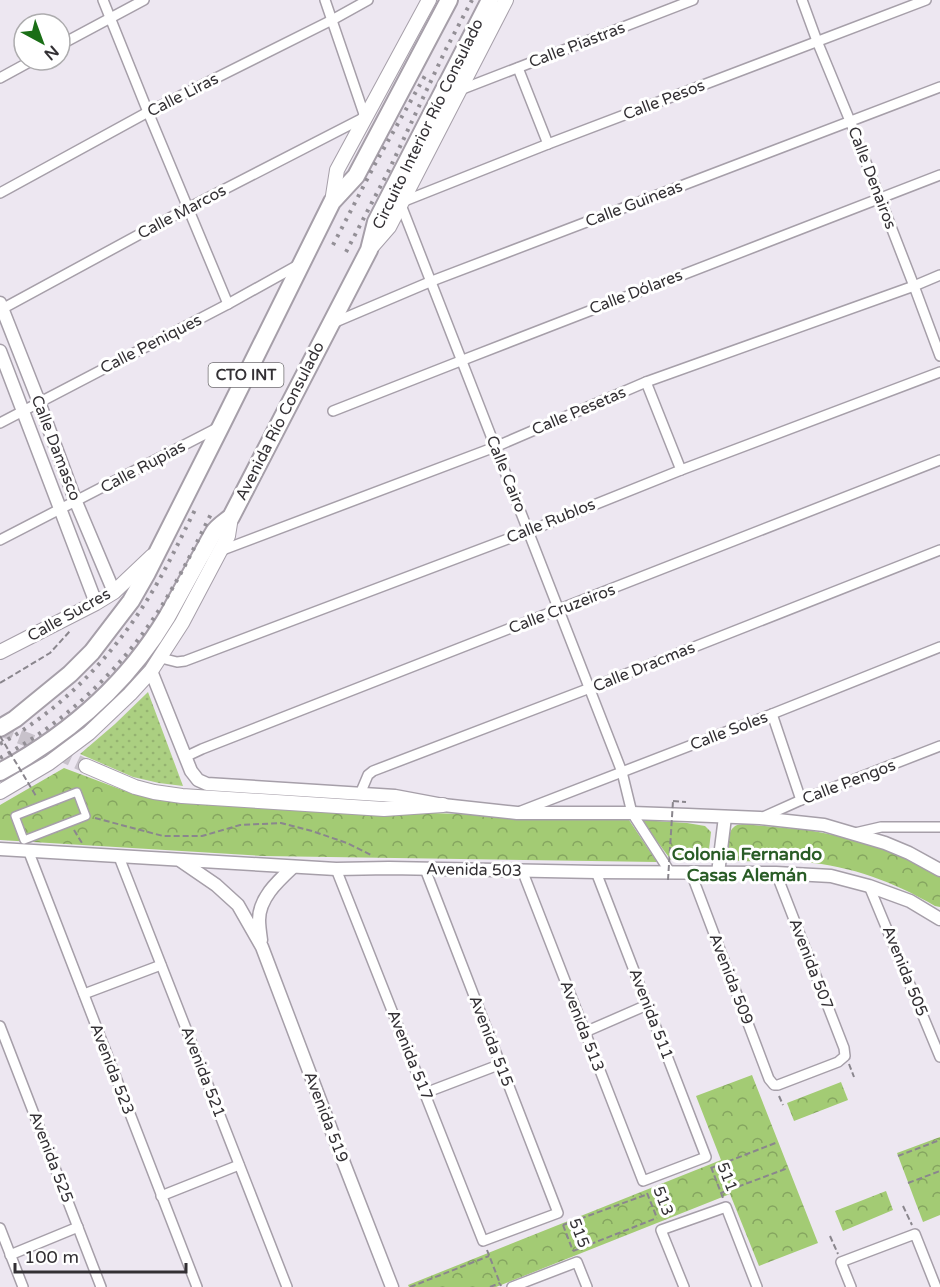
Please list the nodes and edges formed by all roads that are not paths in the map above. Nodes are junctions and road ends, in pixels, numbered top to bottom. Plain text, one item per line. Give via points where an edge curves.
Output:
1 (103, 0) edge
2 (144, 0) edge
3 (325, 0) edge
4 (368, 0) edge
5 (429, 0) edge
6 (449, 0) edge
7 (489, 0) edge
8 (506, 0) edge
9 (693, 0) edge
10 (802, 0) edge
11 (926, 0) edge
12 (110, 18) junction
13 (332, 20) junction
14 (72, 39) edge
15 (817, 41) junction
16 (518, 68) junction
17 (940, 87) edge
18 (460, 90) junction
19 (148, 112) junction
20 (365, 117) junction
21 (850, 121) junction
22 (548, 144) junction
23 (940, 175) edge
24 (0, 193) edge
25 (879, 198) junction
26 (332, 202) junction
27 (402, 203) junction
28 (188, 208) junction
29 (369, 250) junction
30 (300, 263) junction
31 (940, 275) edge
32 (432, 282) junction
33 (914, 286) junction
34 (228, 304) junction
35 (1, 307) edge
36 (329, 325) junction
37 (0, 351) edge
38 (940, 356) edge
39 (462, 360) junction
40 (940, 372) edge
41 (646, 382) junction
42 (39, 402) junction
43 (23, 411) junction
44 (333, 411) dead end
45 (0, 423) edge
46 (221, 426) junction
47 (495, 447) junction
48 (940, 460) edge
49 (681, 470) junction
50 (76, 502) junction
51 (60, 510) junction
52 (231, 517) junction
53 (529, 531) junction
54 (0, 540) edge
55 (159, 547) junction
56 (940, 550) edge
57 (220, 551) junction
58 (114, 591) junction
59 (96, 603) junction
60 (559, 610) junction
61 (940, 646) edge
62 (0, 652) edge
63 (161, 657) junction
64 (151, 671) junction
65 (590, 688) junction
66 (772, 714) junction
67 (0, 728) edge
68 (940, 746) edge
69 (185, 757) junction
70 (86, 766) tunnel mouth
71 (0, 772) edge
72 (622, 772) junction
73 (0, 792) edge
74 (360, 794) junction
75 (801, 800) junction
76 (443, 805) junction
77 (517, 813) junction
78 (632, 813) junction
79 (725, 817) junction
80 (760, 818) junction
81 (69, 823) joint
82 (940, 827) edge
83 (855, 833) junction
84 (0, 849) edge
85 (28, 850) junction
86 (119, 857) junction
87 (180, 860) junction
88 (293, 867) junction
89 (336, 868) junction
90 (425, 869) junction
91 (522, 870) junction
92 (940, 870) edge
93 (596, 872) junction
94 (691, 873) junction
95 (718, 873) junction
96 (776, 873) junction
97 (669, 876) junction
98 (869, 886) junction
99 (940, 919) edge
100 (262, 947) junction
101 (161, 965) junction
102 (84, 994) junction
103 (647, 1005) junction
104 (0, 1026) edge
105 (585, 1032) junction
106 (940, 1057) edge
107 (501, 1064) junction
108 (774, 1085) joint
109 (425, 1093) junction
110 (239, 1165) junction
111 (643, 1181) joint
112 (161, 1196) junction
113 (78, 1227) junction
114 (0, 1228) edge
115 (483, 1241) joint
116 (10, 1255) junction
117 (23, 1287) edge
118 (101, 1287) edge
119 (197, 1287) edge
120 (287, 1287) edge
121 (392, 1287) edge
122 (512, 1287) edge
123 (587, 1287) edge
124 (684, 1287) edge
125 (757, 1287) edge
126 (851, 1287) edge
127 (936, 1287) edge

1 - 12 street
2 - 12 street
3 - 13 street
4 - 13 street, Calle Liras
5 - 20 main road, CTO INT
6 - 26 highway, CTO INT via 356,176
7 - 29 highway, Circuito Interior Río Consulado / CTO INT via 376,222
8 - 18 main road, Avenida Río Consulado / CTO INT
9 - 16 street, Calle Piastras
10 - 15 street, Calle Denairos
11 - 15 street, Calle Pesos
12 - 14 street
12 - 19 street
13 - 19 street, Calle Liras
13 - 20 street
15 - 21 street, Calle Denairos
15 - 22 street, Calle Pesos
16 - 18 street, Calle Piastras
16 - 22 street
17 - 21 street, Calle Guineas
18 - 27 main road, Avenida Río Consulado / CTO INT
19 - 24 street, Calle Liras
19 - 28 street
20 - 26 main road, CTO INT via 337,170
20 - 28 street, Calle Marcos
21 - 25 street, Calle Denairos
21 - 32 street, Calle Guineas
22 - 27 street, Calle Pesos
23 - 25 street, Calle Dólares
25 - 33 street, Calle Denairos
25 - 39 street, Calle Dólares
26 - 30 highway, CTO INT
27 - 29 main road, Avenida Río Consulado / CTO INT via 389,227
27 - 32 street, Calle Cairo
28 - 34 street
28 - 35 street, Calle Marcos
29 - 36 highway, Avenida Río Consulado / CTO INT
30 - 34 street, Calle Peniques
30 - 46 highway, CTO INT
31 - 33 street, Calle Pesetas
32 - 36 street, Calle Guineas
32 - 39 street, Calle Cairo
33 - 38 street, Calle Denairos
33 - 41 street, Calle Pesetas
34 - 42 street, Calle Peniques
35 - 42 street, Calle Damasco
36 - 52 highway, Avenida Río Consulado / CTO INT
37 - 43 street, Calle Damasco
39 - 44 street, Calle Dólares
39 - 47 street, Calle Cairo
40 - 49 street, Calle Rublos
41 - 47 street, Calle Pesetas
41 - 49 street
42 - 43 street, Calle Peniques
42 - 50 street, Calle Damasco
43 - 45 street, Calle Peniques
43 - 51 street, Calle Damasco
46 - 50 street, Calle Rupias
46 - 55 highway, CTO INT
47 - 53 street, Calle Cairo
47 - 57 street, Calle Pesetas
48 - 60 street, Calle Cruzeiros
49 - 53 street, Calle Rublos
50 - 51 street, Calle Rupias
50 - 58 street, Calle Damasco
51 - 54 street, Calle Rupias
51 - 59 street, Calle Damasco
52 - 57 main road, Avenida Río Consulado / CTO INT
52 - 71 highway, CTO INT via 215,531 152,641 118,683 64,732
53 - 60 street, Calle Cairo
53 - 63 street, Calle Rublos via 185,662
55 - 58 main road, Calle Sucres / CTO INT
55 - 67 highway, CTO INT via 130,601 92,652 44,696
56 - 65 street, Calle Dracmas
57 - 63 main road, Avenida Río Consulado / CTO INT
58 - 59 main road, Calle Sucres / CTO INT
59 - 62 main road, Calle Sucres / CTO INT
60 - 65 street, Calle Cairo
60 - 69 street, Calle Cruzeiros
61 - 66 street, Calle Soles
63 - 64 main road, Avenida Río Consulado / CTO INT
64 - 69 street
64 - 73 main road, Avenida Río Consulado / CTO INT via 89,733
65 - 72 street, Calle Cairo
65 - 74 street, Calle Dracmas via 373,771
66 - 72 street, Calle Soles
66 - 75 street
68 - 75 street, Calle Pengos
69 - 74 street via 198,780 207,784
70 - 76 main road via 135,787 182,796 384,809
72 - 77 street, Calle Soles
72 - 78 street, Calle Cairo
74 - 76 street
75 - 80 street, Calle Pengos
76 - 77 street
77 - 78 street
78 - 79 street
78 - 97 street, Calle Cairo
79 - 80 street
79 - 95 street
80 - 83 street via 824,825
81 - 81 street via 24,840 15,816 77,792 86,816
82 - 83 street via 881,827
83 - 92 street
84 - 85 street, Avenida 503
85 - 86 street, Avenida 503
85 - 102 street, Avenida 523
86 - 87 street, Avenida 503
86 - 101 street, Avenida 521
87 - 88 street, Avenida 503
87 - 100 street, Avenida 519 via 238,904
88 - 89 street, Avenida 503
88 - 100 street, Avenida 519 via 273,886 261,907
89 - 90 street, Avenida 503
89 - 109 street, Avenida 517
90 - 91 street, Avenida 503
90 - 107 street, Avenida 515
91 - 93 street, Avenida 503
91 - 105 street, Avenida 513
93 - 97 street, Avenida 503
93 - 103 street, Avenida 511
94 - 95 street, Avenida 503
94 - 97 street, Avenida 503
94 - 108 street, Avenida 509
95 - 96 street, Avenida 503
96 - 98 street, Avenida 503 via 831,876
96 - 108 street, Avenida 507 via 845,1056
98 - 99 street, Avenida 503 via 910,901
98 - 106 street, Avenida 505
100 - 121 street, Avenida 519
101 - 102 street
101 - 110 street, Avenida 521
102 - 112 street, Avenida 523
103 - 105 street
103 - 111 street, Avenida 511 via 706,1157
104 - 113 street, Avenida 525
105 - 111 street, Avenida 513
107 - 109 street
107 - 115 street, Avenida 515 via 558,1213
109 - 115 street, Avenida 517
110 - 112 street
110 - 120 street, Avenida 521
112 - 119 street, Avenida 523
113 - 116 street
113 - 118 street, Avenida 525
114 - 116 street
116 - 117 street
122 - 123 street via 577,1262
124 - 125 street via 661,1230 726,1207
126 - 127 street via 841,1262 915,1234

